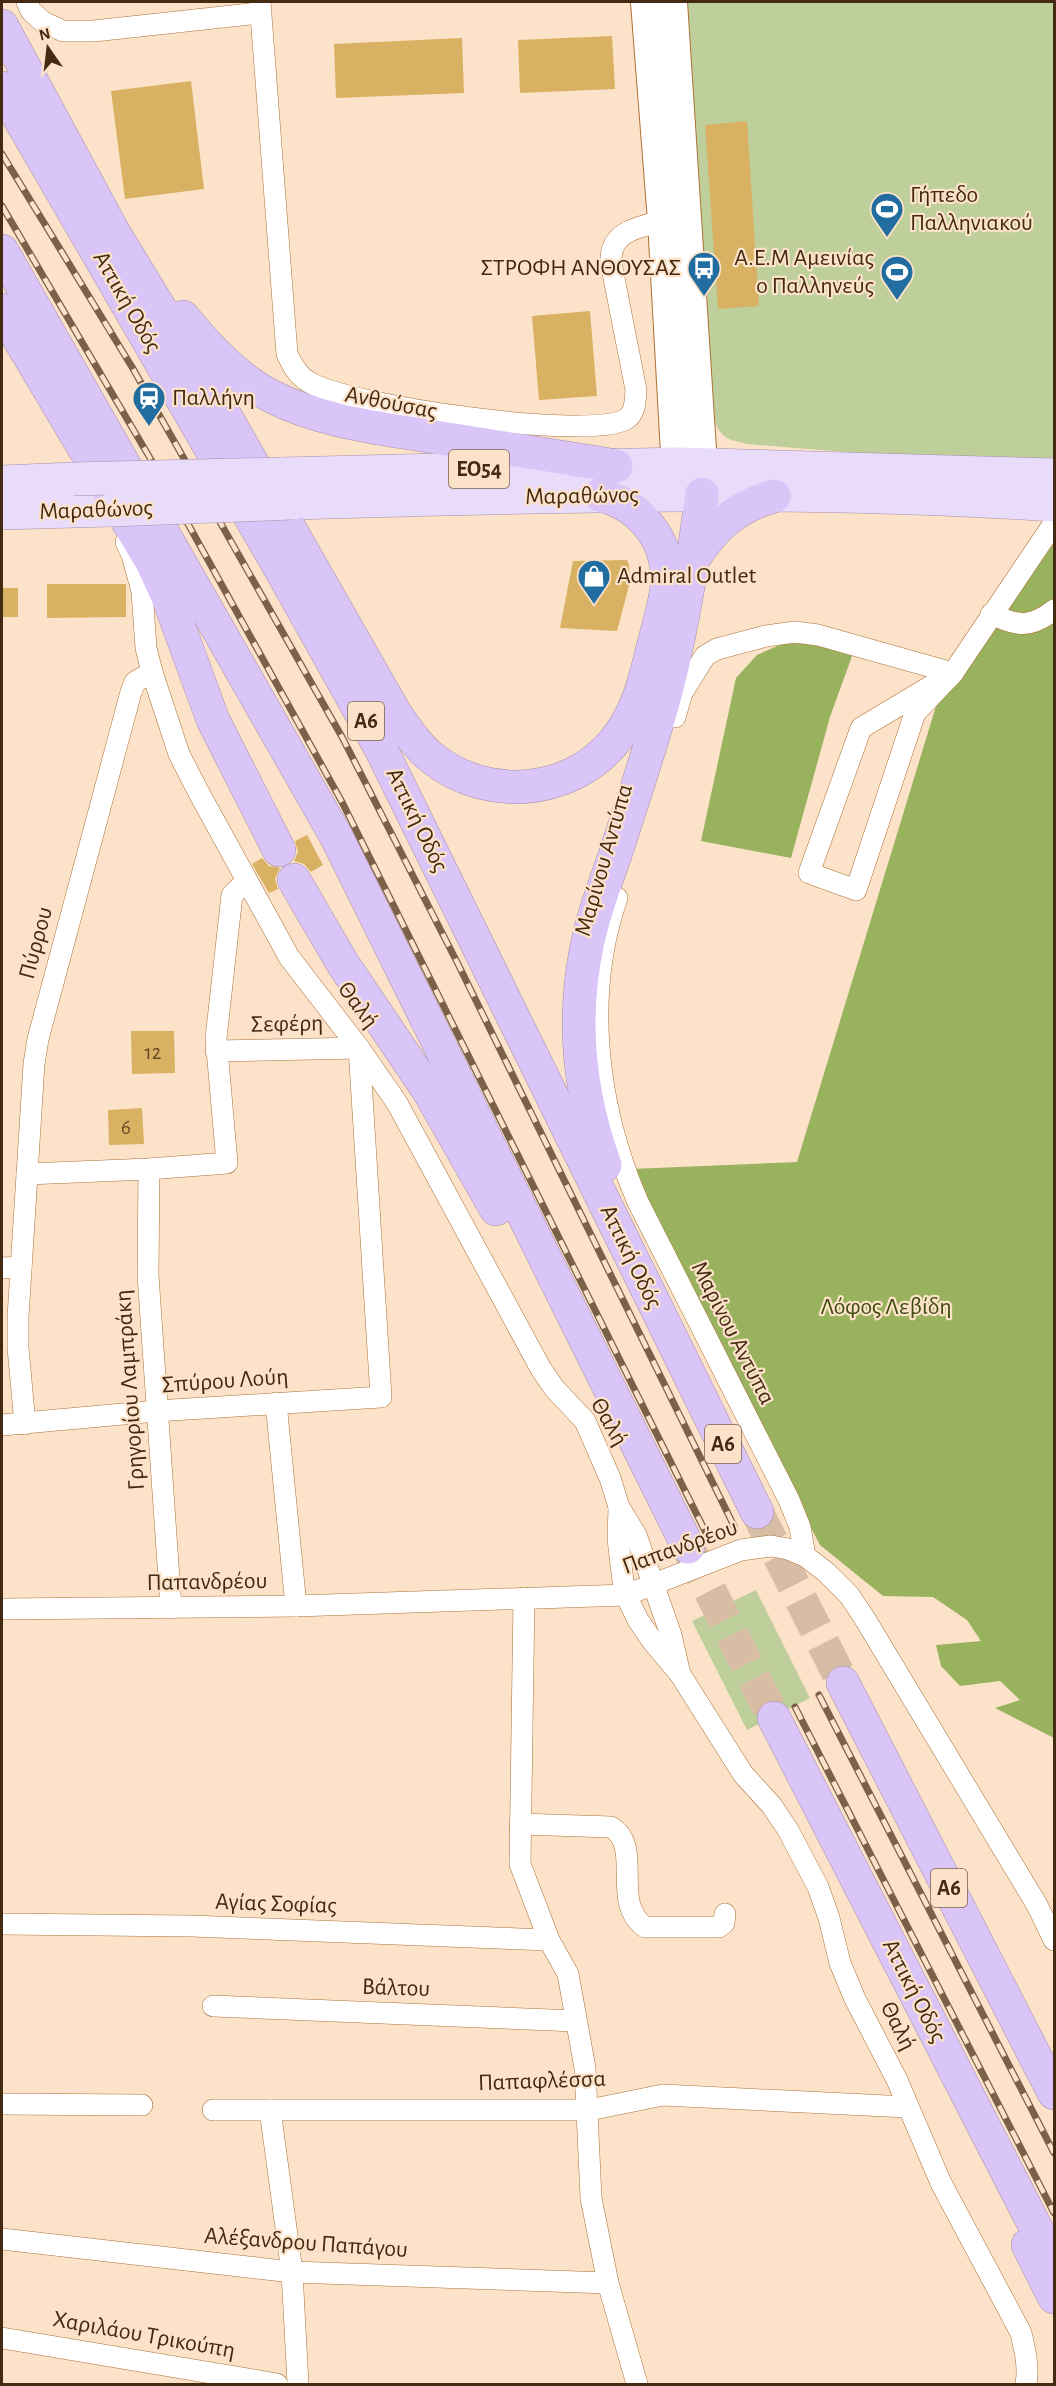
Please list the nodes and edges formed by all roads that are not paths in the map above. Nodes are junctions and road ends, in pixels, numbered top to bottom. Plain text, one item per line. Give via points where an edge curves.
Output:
1 (27, 2) edge
2 (646, 2) edge
3 (672, 2) edge
4 (260, 7) edge
5 (2, 26) edge
6 (2, 88) edge
7 (66, 142) junction
8 (663, 221) junction
9 (2, 251) edge
10 (2, 310) edge
11 (616, 466) junction
12 (1054, 475) edge
13 (690, 479) junction
14 (2, 482) edge
15 (287, 488) junction
16 (600, 495) junction
17 (774, 496) junction
18 (1054, 505) edge
19 (111, 510) junction
20 (2, 513) edge
21 (1054, 523) edge
22 (694, 558) junction
23 (1054, 610) edge
24 (991, 614) junction
25 (152, 672) junction
26 (952, 673) junction
27 (279, 850) dead end
28 (294, 880) dead end
29 (247, 881) junction
30 (359, 1048) junction
31 (216, 1051) junction
32 (149, 1169) junction
33 (27, 1174) junction
34 (11, 1268) edge
35 (689, 1376) junction
36 (276, 1403) junction
37 (156, 1411) junction
38 (25, 1424) junction
39 (2, 1425) edge
40 (619, 1507) junction
41 (757, 1512) tunnel mouth
42 (805, 1556) junction
43 (653, 1586) junction
44 (626, 1595) junction
45 (524, 1598) junction
46 (296, 1606) junction
47 (171, 1608) junction
48 (2, 1609) edge
49 (680, 1674) junction
50 (843, 1683) tunnel mouth
51 (774, 1718) tunnel mouth
52 (520, 1824) junction
53 (1046, 1905) edge
54 (725, 1914) dead end
55 (2, 1924) edge
56 (549, 1940) junction
57 (1054, 1940) edge
58 (213, 2006) dead end
59 (576, 2021) junction
60 (961, 2083) junction
61 (1054, 2093) edge
62 (2, 2104) edge
63 (142, 2105) dead end
64 (908, 2107) junction
65 (213, 2110) dead end
66 (270, 2110) junction
67 (589, 2110) junction
68 (2, 2239) edge
69 (1054, 2263) edge
70 (292, 2272) junction
71 (608, 2283) junction
72 (1054, 2297) edge
73 (2, 2338) edge
74 (277, 2385) edge
75 (298, 2385) edge
76 (637, 2385) edge
77 (1026, 2385) edge

1 - 4 street via 43,22 63,31 94,31
2 - 8 street
3 - 13 street
4 - 8 street, Ανθούσας via 287,354 293,367 309,382 363,401 414,411 485,419 599,424 627,418 634,408 636,390 611,251 617,239 627,232
5 - 7 highway
6 - 35 highway, Αττική Οδός / Α6 via 381,747
7 - 11 highway via 166,294 201,339 269,395 297,408 381,429
7 - 16 highway via 114,233 223,412 395,713 421,748 441,765 492,786 534,786 564,779 587,766 621,731 645,681 667,586 665,562 657,537 646,521 628,505
8 - 13 street
9 - 28 highway via 336,836 688,1547 610,1424 476,1170 393,1035 343,964
10 - 27 highway via 152,562 213,720
11 - 13 main road, Μαραθώνος / ΕΟ54
11 - 15 main road, Μαραθώνος / ΕΟ54
12 - 13 main road, Μαραθώνος / ΕΟ54
13 - 16 main road, Μαραθώνος / ΕΟ54
13 - 17 main road, Μαραθώνος / ΕΟ54
13 - 22 highway
14 - 15 main road, Μαραθώνος / ΕΟ54, bridge via 74,479
15 - 16 main road, Μαραθώνος / ΕΟ54
15 - 19 main road, Μαραθώνος / ΕΟ54, bridge
17 - 18 main road, Μαραθώνος / ΕΟ54
17 - 22 highway via 727,519
19 - 20 main road, Μαραθώνος / ΕΟ54
19 - 25 street, Θαλή via 132,555 142,591
21 - 24 street
22 - 35 highway via 664,698 591,931 583,967 579,1020 585,1094 596,1138
23 - 24 street via 1023,625
24 - 26 street
25 - 29 street, Θαλή via 180,754
25 - 33 street, Πύρρου via 135,682 131,692 43,1016 34,1064
26 - 26 street via 861,728 809,873 856,890 915,713
26 - 42 street, Μαρίνου Αντύπα via 795,632 734,644 705,656 682,693 612,912 603,955 601,1068 623,1167 789,1500 800,1527
29 - 30 street, Θαλή via 289,957
29 - 31 street via 232,895
30 - 31 street, Σεφέρη
30 - 36 street, Σπύρου Λούη via 381,1397
30 - 40 street, Θαλή via 397,1103 541,1369 585,1421
31 - 32 street via 226,1163
32 - 33 street
32 - 37 street, Γρηγορίου Λαμπράκη via 147,1275
33 - 34 street, Πύρρου
34 - 38 street, Πύρρου
35 - 41 highway, Αττική Οδός / Α6
36 - 37 street, Σπύρου Λούη
36 - 46 street
37 - 38 street, Σπύρου Λούη
37 - 47 street, Γρηγορίου Λαμπράκη
38 - 39 street, Σπύρου Λούη
40 - 43 street, Θαλή via 636,1535
40 - 44 street, Θαλή via 618,1539
42 - 43 street, Παπανδρέου via 771,1546 741,1550
42 - 53 street, Παπανδρέου via 849,1595
43 - 44 street, Παπανδρέου
43 - 49 street, Θαλή
44 - 45 street, Παπανδρέου
44 - 49 street, Θαλή via 653,1642
45 - 46 street, Παπανδρέου
45 - 52 street
46 - 47 street, Παπανδρέου
47 - 48 street, Παπανδρέου
49 - 64 street, Θαλή via 743,1774 788,1830 818,1887 855,1999
50 - 61 highway, Α6
51 - 60 highway, Αττική Οδός
52 - 54 street via 611,1827 621,1833 629,1905 645,1927 719,1928
52 - 56 street via 520,1863
53 - 57 street, Παπανδρέου
55 - 56 street, Αγίας Σοφίας via 191,1926
56 - 59 street via 568,1974
58 - 59 street, Βάλτου
59 - 67 street
60 - 69 highway, Αττική Οδός
60 - 72 highway
62 - 63 street
64 - 67 street, Παπαφλέσσα via 663,2095
64 - 77 street, Θαλή via 941,2183 1020,2333 1026,2352
65 - 66 street, Παπαφλέσσα
66 - 67 street, Παπαφλέσσα
66 - 70 street
67 - 71 street via 591,2198
68 - 70 street, Αλέξανδρου Παπάγου
70 - 71 street, Αλέξανδρου Παπάγου
70 - 75 street
71 - 76 street
73 - 74 street, Χαριλάου Τρικούπη

